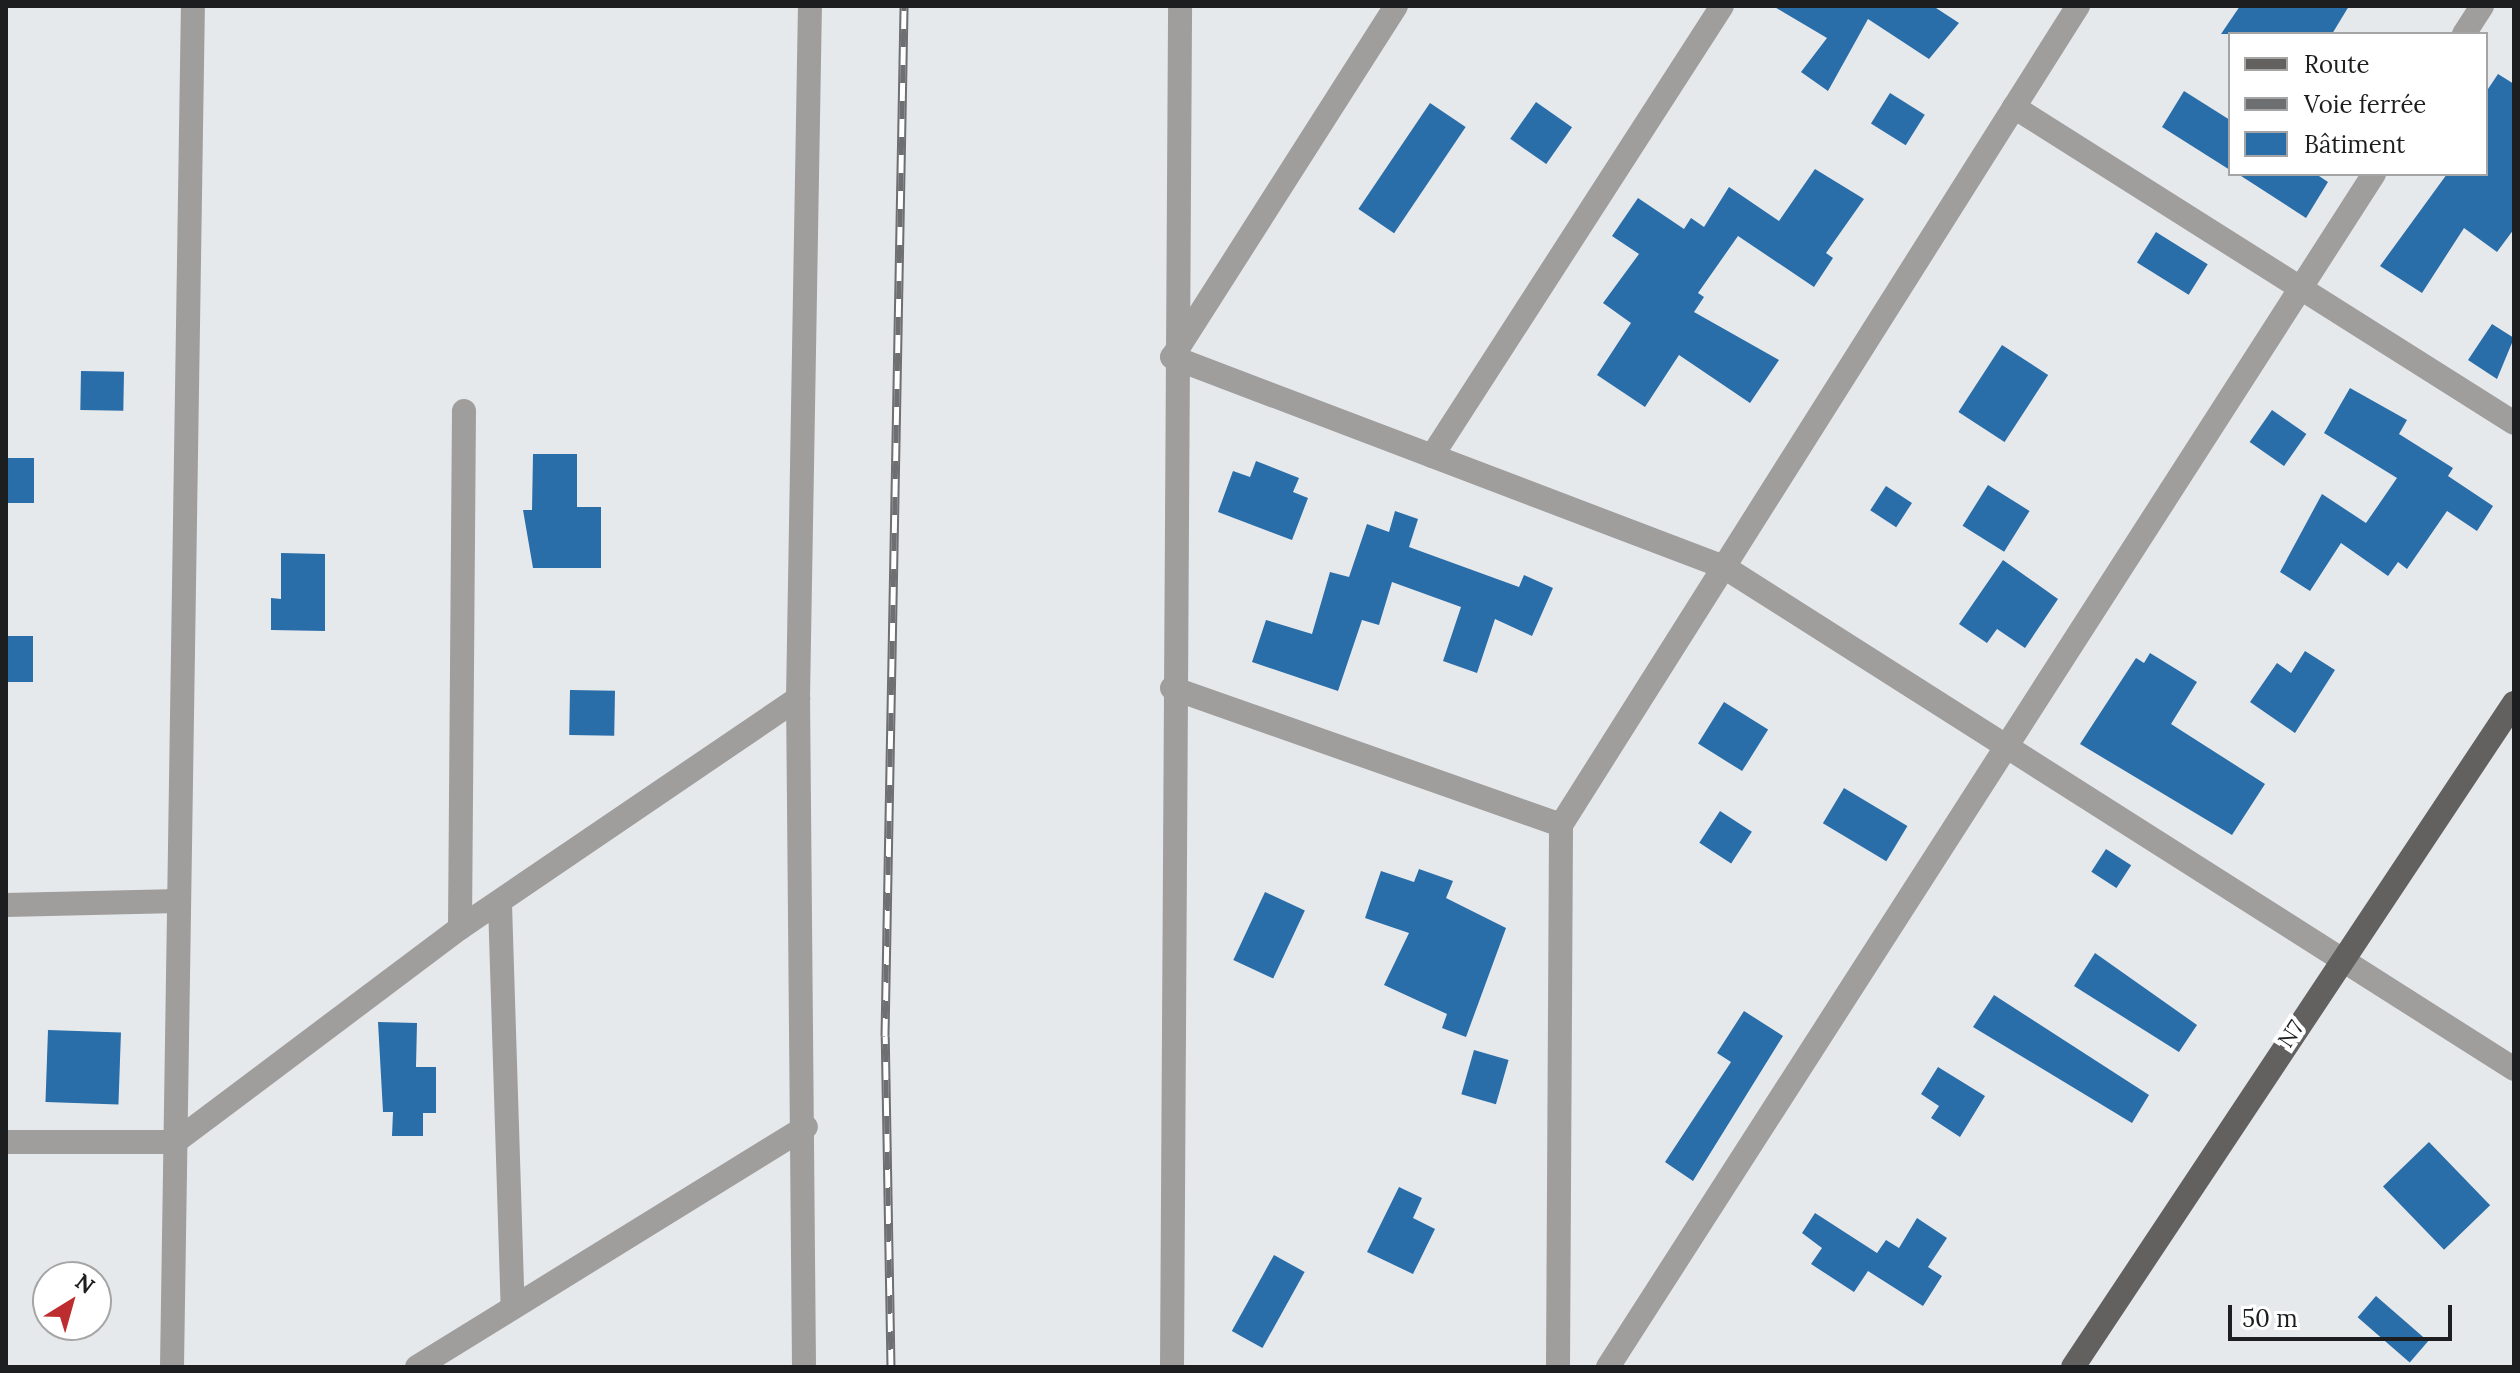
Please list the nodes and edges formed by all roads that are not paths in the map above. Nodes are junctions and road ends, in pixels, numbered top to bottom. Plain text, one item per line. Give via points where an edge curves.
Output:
1 (193, 6) edge
2 (810, 6) edge
3 (1180, 6) edge
4 (1396, 6) edge
5 (1722, 6) edge
6 (2078, 6) edge
7 (2482, 6) edge
8 (2465, 32) edge
9 (2014, 107) junction
10 (2373, 176) edge
11 (2300, 288) junction
12 (1172, 357) junction
13 (464, 411) dead end
14 (2514, 423) edge
15 (1432, 456) junction
16 (1724, 567) junction
17 (1172, 688) junction
18 (798, 698) junction
19 (2514, 703) edge
20 (2006, 746) junction
21 (1561, 825) junction
22 (179, 901) junction
23 (500, 904) junction
24 (6, 905) edge
25 (460, 928) junction
26 (2341, 958) junction
27 (2514, 1069) edge
28 (806, 1127) junction
29 (6, 1142) edge
30 (175, 1142) junction
31 (513, 1307) junction
32 (457, 1341) junction
33 (172, 1367) edge
34 (417, 1367) edge
35 (458, 1367) edge
36 (804, 1367) edge
37 (1172, 1367) edge
38 (1558, 1367) edge
39 (1608, 1367) edge
40 (2073, 1367) edge

1 - 22 street
2 - 18 street
3 - 12 street
4 - 12 street
5 - 15 street
6 - 9 street
7 - 8 street
9 - 11 street
9 - 16 street
10 - 11 street
11 - 14 street
11 - 20 street
12 - 15 street
12 - 17 street
13 - 25 street
15 - 16 street
16 - 20 street
16 - 21 street
17 - 21 street
17 - 37 street
18 - 23 street
18 - 28 street
19 - 26 main road, N7
20 - 26 street
20 - 39 street
21 - 38 street
22 - 24 street
22 - 30 street
23 - 25 street
23 - 31 street
25 - 30 street
26 - 27 street
26 - 40 main road, N7
28 - 31 street
28 - 36 street
29 - 30 street
30 - 33 street
31 - 32 street
32 - 34 street
32 - 35 street

